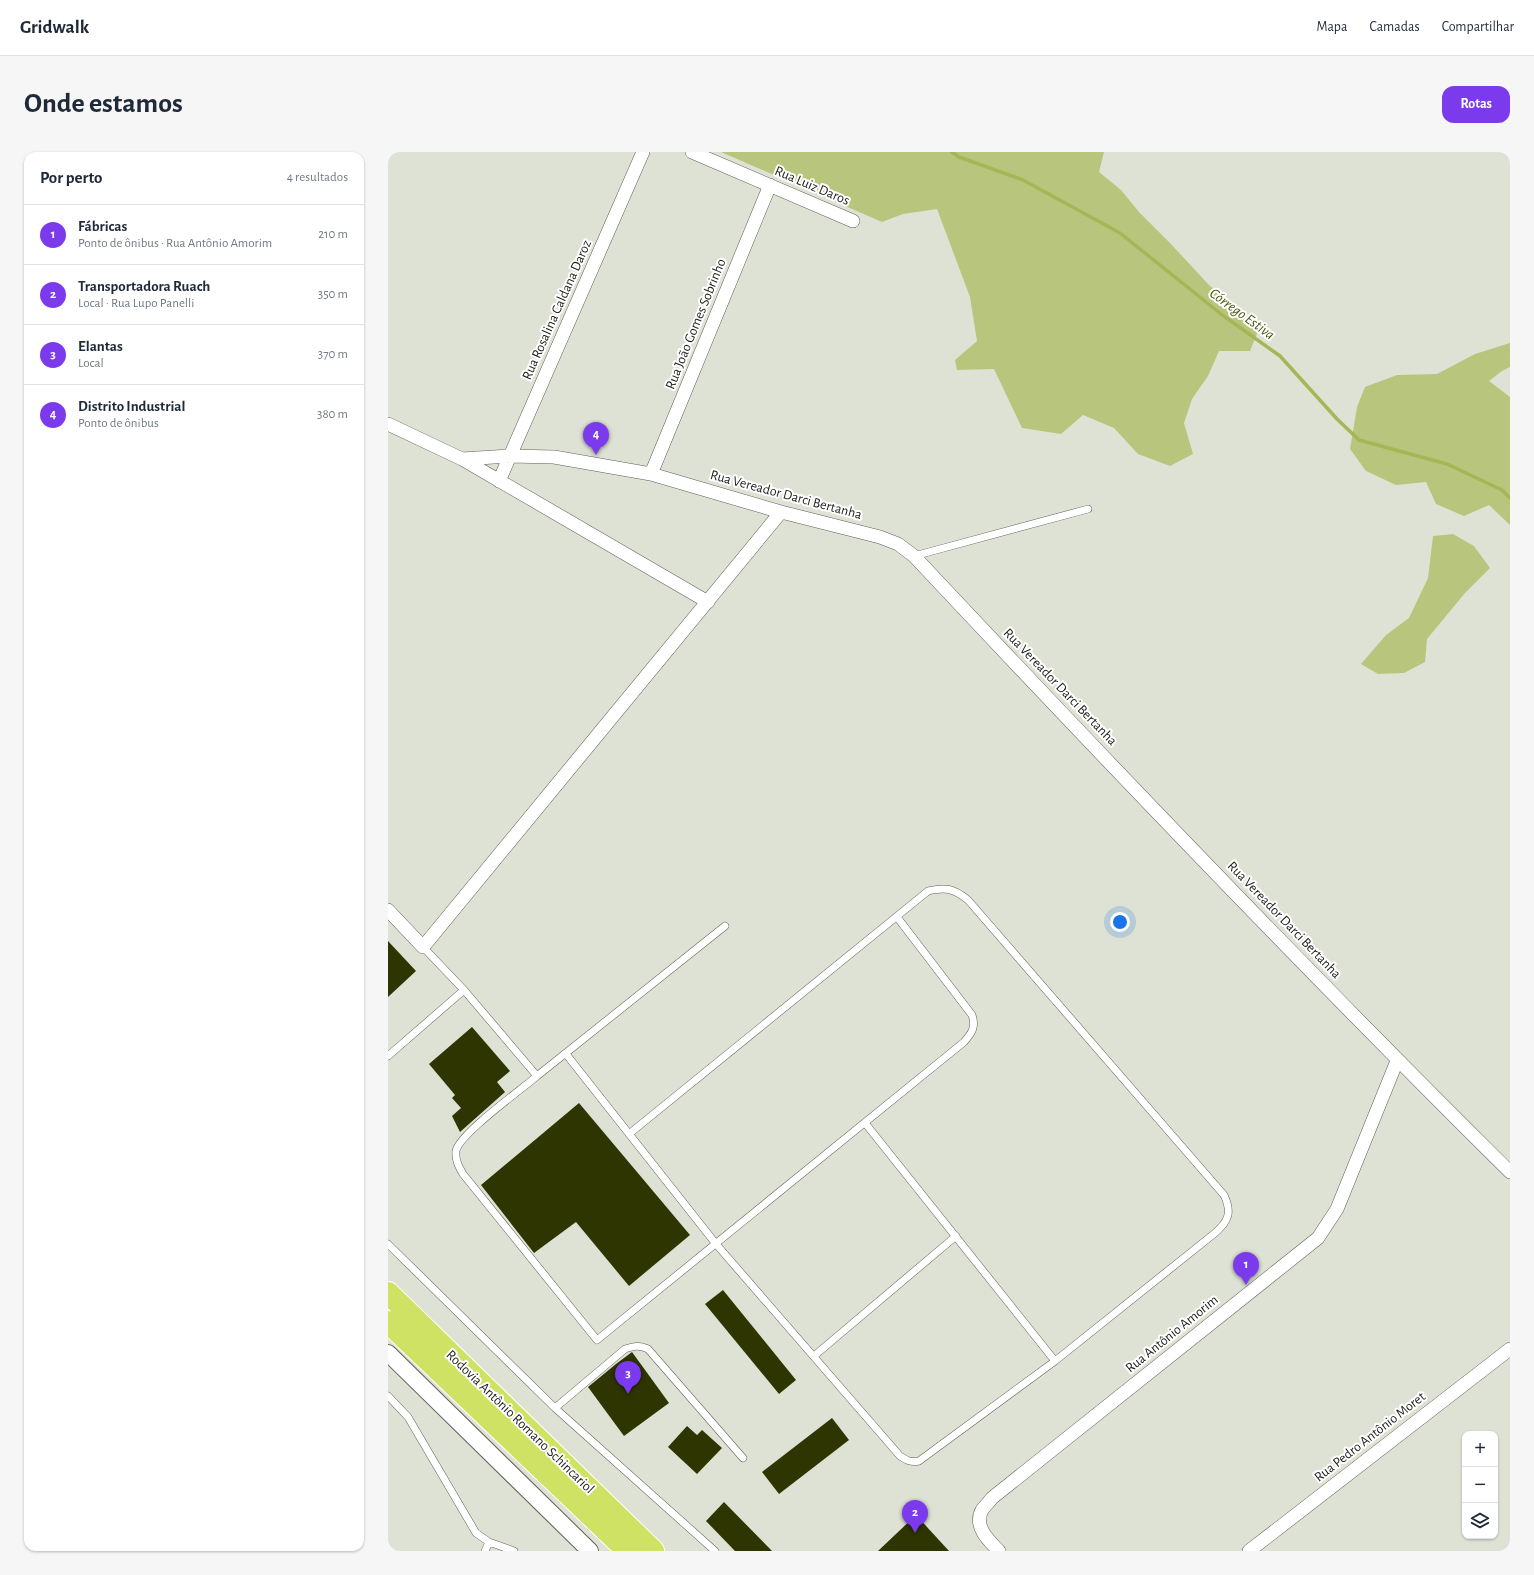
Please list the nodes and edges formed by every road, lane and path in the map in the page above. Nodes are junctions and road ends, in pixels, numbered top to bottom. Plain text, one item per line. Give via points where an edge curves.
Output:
1 (643, 152) edge
2 (692, 152) edge
3 (770, 185) junction
4 (853, 221) dead end
5 (388, 424) edge
6 (510, 456) junction
7 (462, 459) junction
8 (651, 474) junction
9 (499, 481) junction
10 (1088, 509) dead end
11 (781, 512) junction
12 (914, 556) junction
13 (708, 602) junction
14 (388, 910) edge
15 (897, 917) junction
16 (725, 926) dead end
17 (423, 947) junction
18 (464, 990) junction
19 (566, 1054) junction
20 (388, 1056) edge
21 (1397, 1061) junction
22 (537, 1076) junction
23 (865, 1123) junction
24 (629, 1134) junction
25 (1510, 1172) edge
26 (956, 1236) junction
27 (388, 1244) edge
28 (716, 1244) junction
29 (388, 1293) edge
30 (388, 1322) edge
31 (1510, 1348) edge
32 (388, 1353) edge
33 (814, 1356) junction
34 (1056, 1361) junction
35 (388, 1396) edge
36 (554, 1408) junction
37 (743, 1458) dead end
38 (489, 1542) junction
39 (485, 1551) edge
40 (514, 1551) edge
41 (590, 1551) edge
42 (628, 1551) edge
43 (653, 1551) edge
44 (715, 1551) edge
45 (999, 1551) edge
46 (1249, 1551) edge

1 - 6 street, Rua Rosalina Caldana Daroz
2 - 3 street, Rua Luiz Daros
3 - 4 street, Rua Luiz Daros
3 - 8 street, Rua João Gomes Sobrinho
5 - 7 street, Rua Vereador Darci Bertanha
6 - 7 street, Rua Vereador Darci Bertanha
6 - 8 street, Rua Vereador Darci Bertanha via 554,457
6 - 9 street, Rua Rosalina Caldana Daroz
7 - 9 street, Rua Vereador Darci Bertanha
8 - 11 street, Rua Vereador Darci Bertanha
9 - 13 street, Rua Vereador Darci Bertanha
10 - 12 lane
11 - 12 street, Rua Vereador Darci Bertanha via 880,537 898,544
11 - 13 street
12 - 21 street, Rua Vereador Darci Bertanha
13 - 17 street
14 - 17 street
15 - 23 lane via 972,1015 973,1028 964,1042
15 - 24 lane
15 - 34 lane via 928,891 943,888 957,892 968,900 1219,1189 1228,1204 1229,1216 1223,1226
16 - 19 lane
17 - 18 lane
18 - 20 lane
18 - 22 lane
19 - 22 lane
19 - 24 lane
21 - 25 street, Rua Vereador Darci Bertanha
21 - 45 street, Rua Antônio Amorim via 1337,1209 1318,1238 992,1498 981,1511 979,1524 987,1539
22 - 28 lane via 460,1142 456,1151 457,1163 463,1174 597,1340
23 - 26 lane
23 - 28 lane
24 - 28 lane
26 - 33 lane
26 - 34 lane
27 - 36 lane
28 - 33 lane
29 - 43 highway, Rodovia Antônio Romano Schincariol
30 - 42 highway, Rodovia Antônio Romano Schincariol
31 - 46 street, Rua Pedro Antônio Moret
32 - 41 street
33 - 34 lane via 900,1456 914,1462 919,1461
35 - 38 lane via 408,1417 476,1533
36 - 37 lane via 625,1349 642,1346 648,1349
36 - 44 lane
38 - 39 lane
38 - 40 lane

